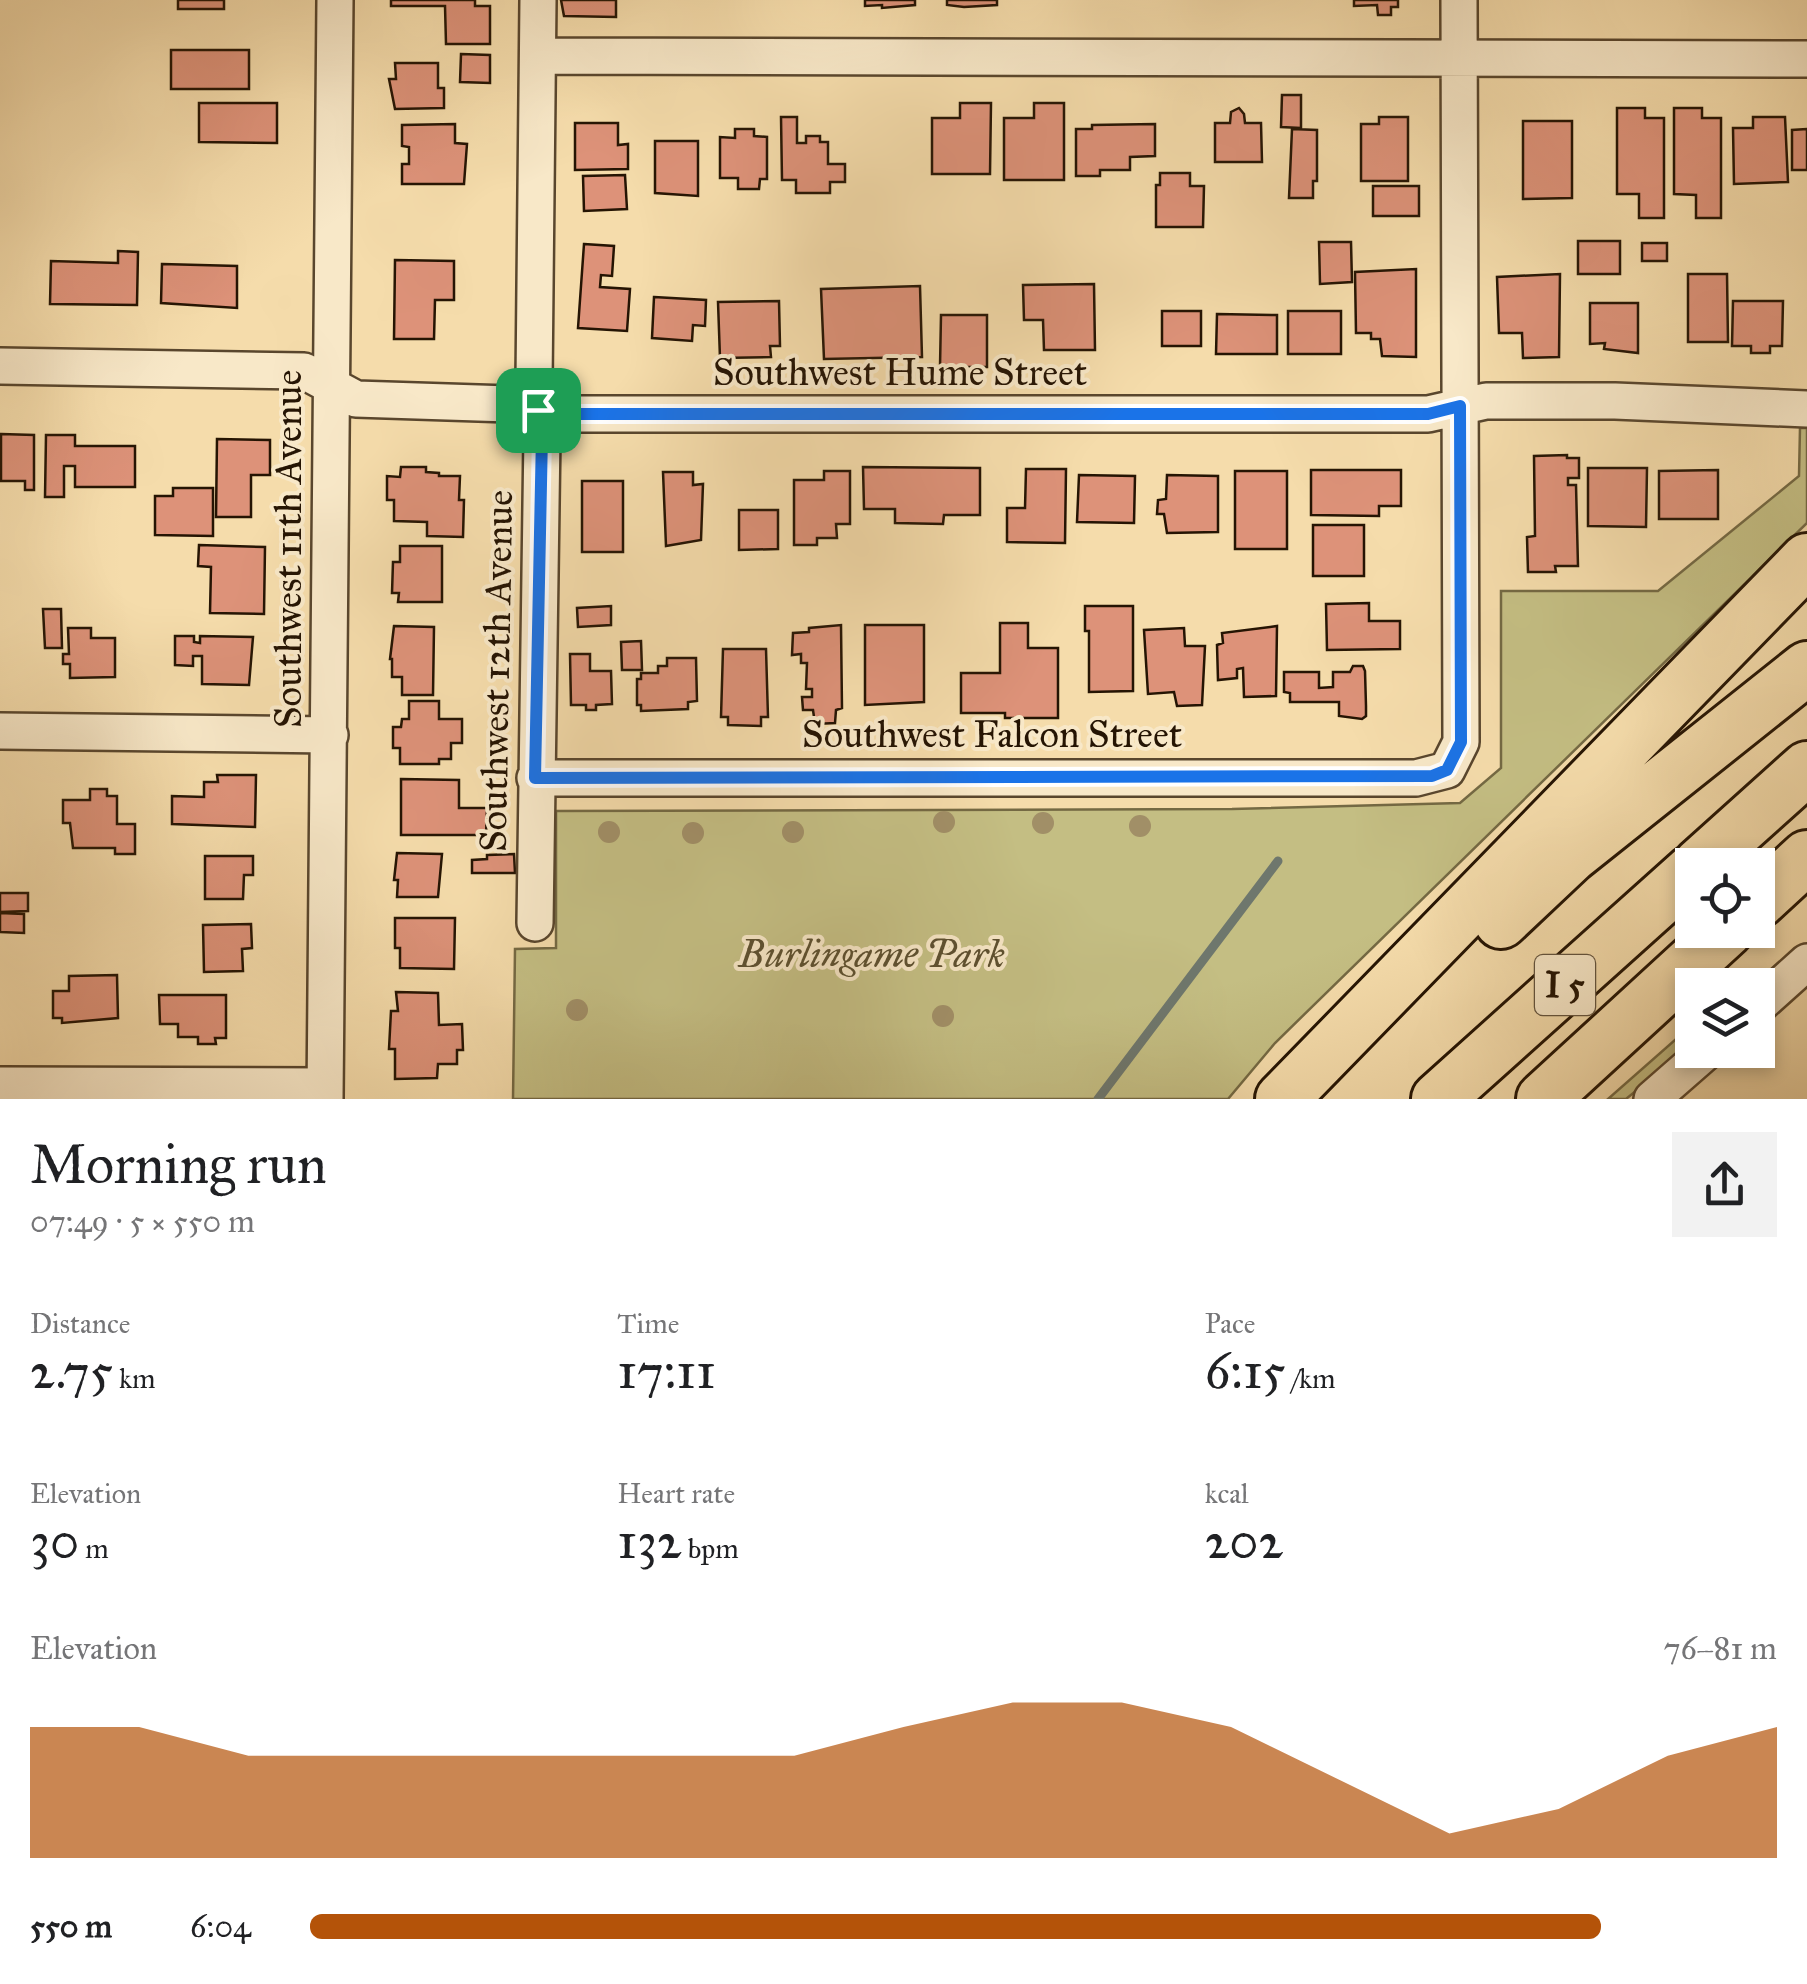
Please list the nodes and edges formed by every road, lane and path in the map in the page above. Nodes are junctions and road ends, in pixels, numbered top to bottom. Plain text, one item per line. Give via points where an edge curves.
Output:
1 (335, 0) edge
2 (538, 0) edge
3 (1459, 0) edge
4 (538, 56) junction
5 (1460, 60) junction
6 (1807, 60) edge
7 (0, 366) edge
8 (331, 384) junction
9 (1460, 406) junction
10 (538, 410) junction
11 (1807, 410) edge
12 (1807, 560) edge
13 (1807, 668) edge
14 (0, 731) edge
15 (330, 735) junction
16 (1807, 768) edge
17 (535, 778) junction
18 (1718, 848) edge
19 (1807, 857) edge
20 (1675, 885) edge
21 (1775, 886) edge
22 (535, 924) dead end
23 (1708, 948) edge
24 (1807, 962) edge
25 (1775, 991) edge
26 (1690, 1068) edge
27 (0, 1085) edge
28 (325, 1092) edge
29 (1660, 1097) edge
30 (1282, 1099) edge
31 (1318, 1099) edge
32 (1438, 1099) edge
33 (1542, 1099) edge

1 - 8 street, Southwest 11th Avenue
2 - 4 street, Southwest 12th Avenue
3 - 5 street
4 - 5 street
4 - 10 street, Southwest 12th Avenue
5 - 6 street
5 - 9 street
7 - 8 street, Southwest Hume Street via 304,371
8 - 10 street, Southwest Hume Street via 356,398
8 - 15 street, Southwest 11th Avenue
9 - 10 street, Southwest Hume Street via 1428,414
9 - 11 street, Southwest Hume Street via 1486,400 1597,401
9 - 17 street, Southwest Falcon Street via 1461,742 1447,770 1416,778
10 - 17 street, Southwest 12th Avenue
12 - 30 highway
13 - 31 highway via 1570,856
14 - 15 street
15 - 28 street, Southwest 11th Avenue
16 - 18 highway
17 - 22 street, Southwest 12th Avenue
19 - 21 highway
20 - 32 highway, I 5
23 - 33 highway, I 5
24 - 25 street
26 - 29 street
27 - 28 street

